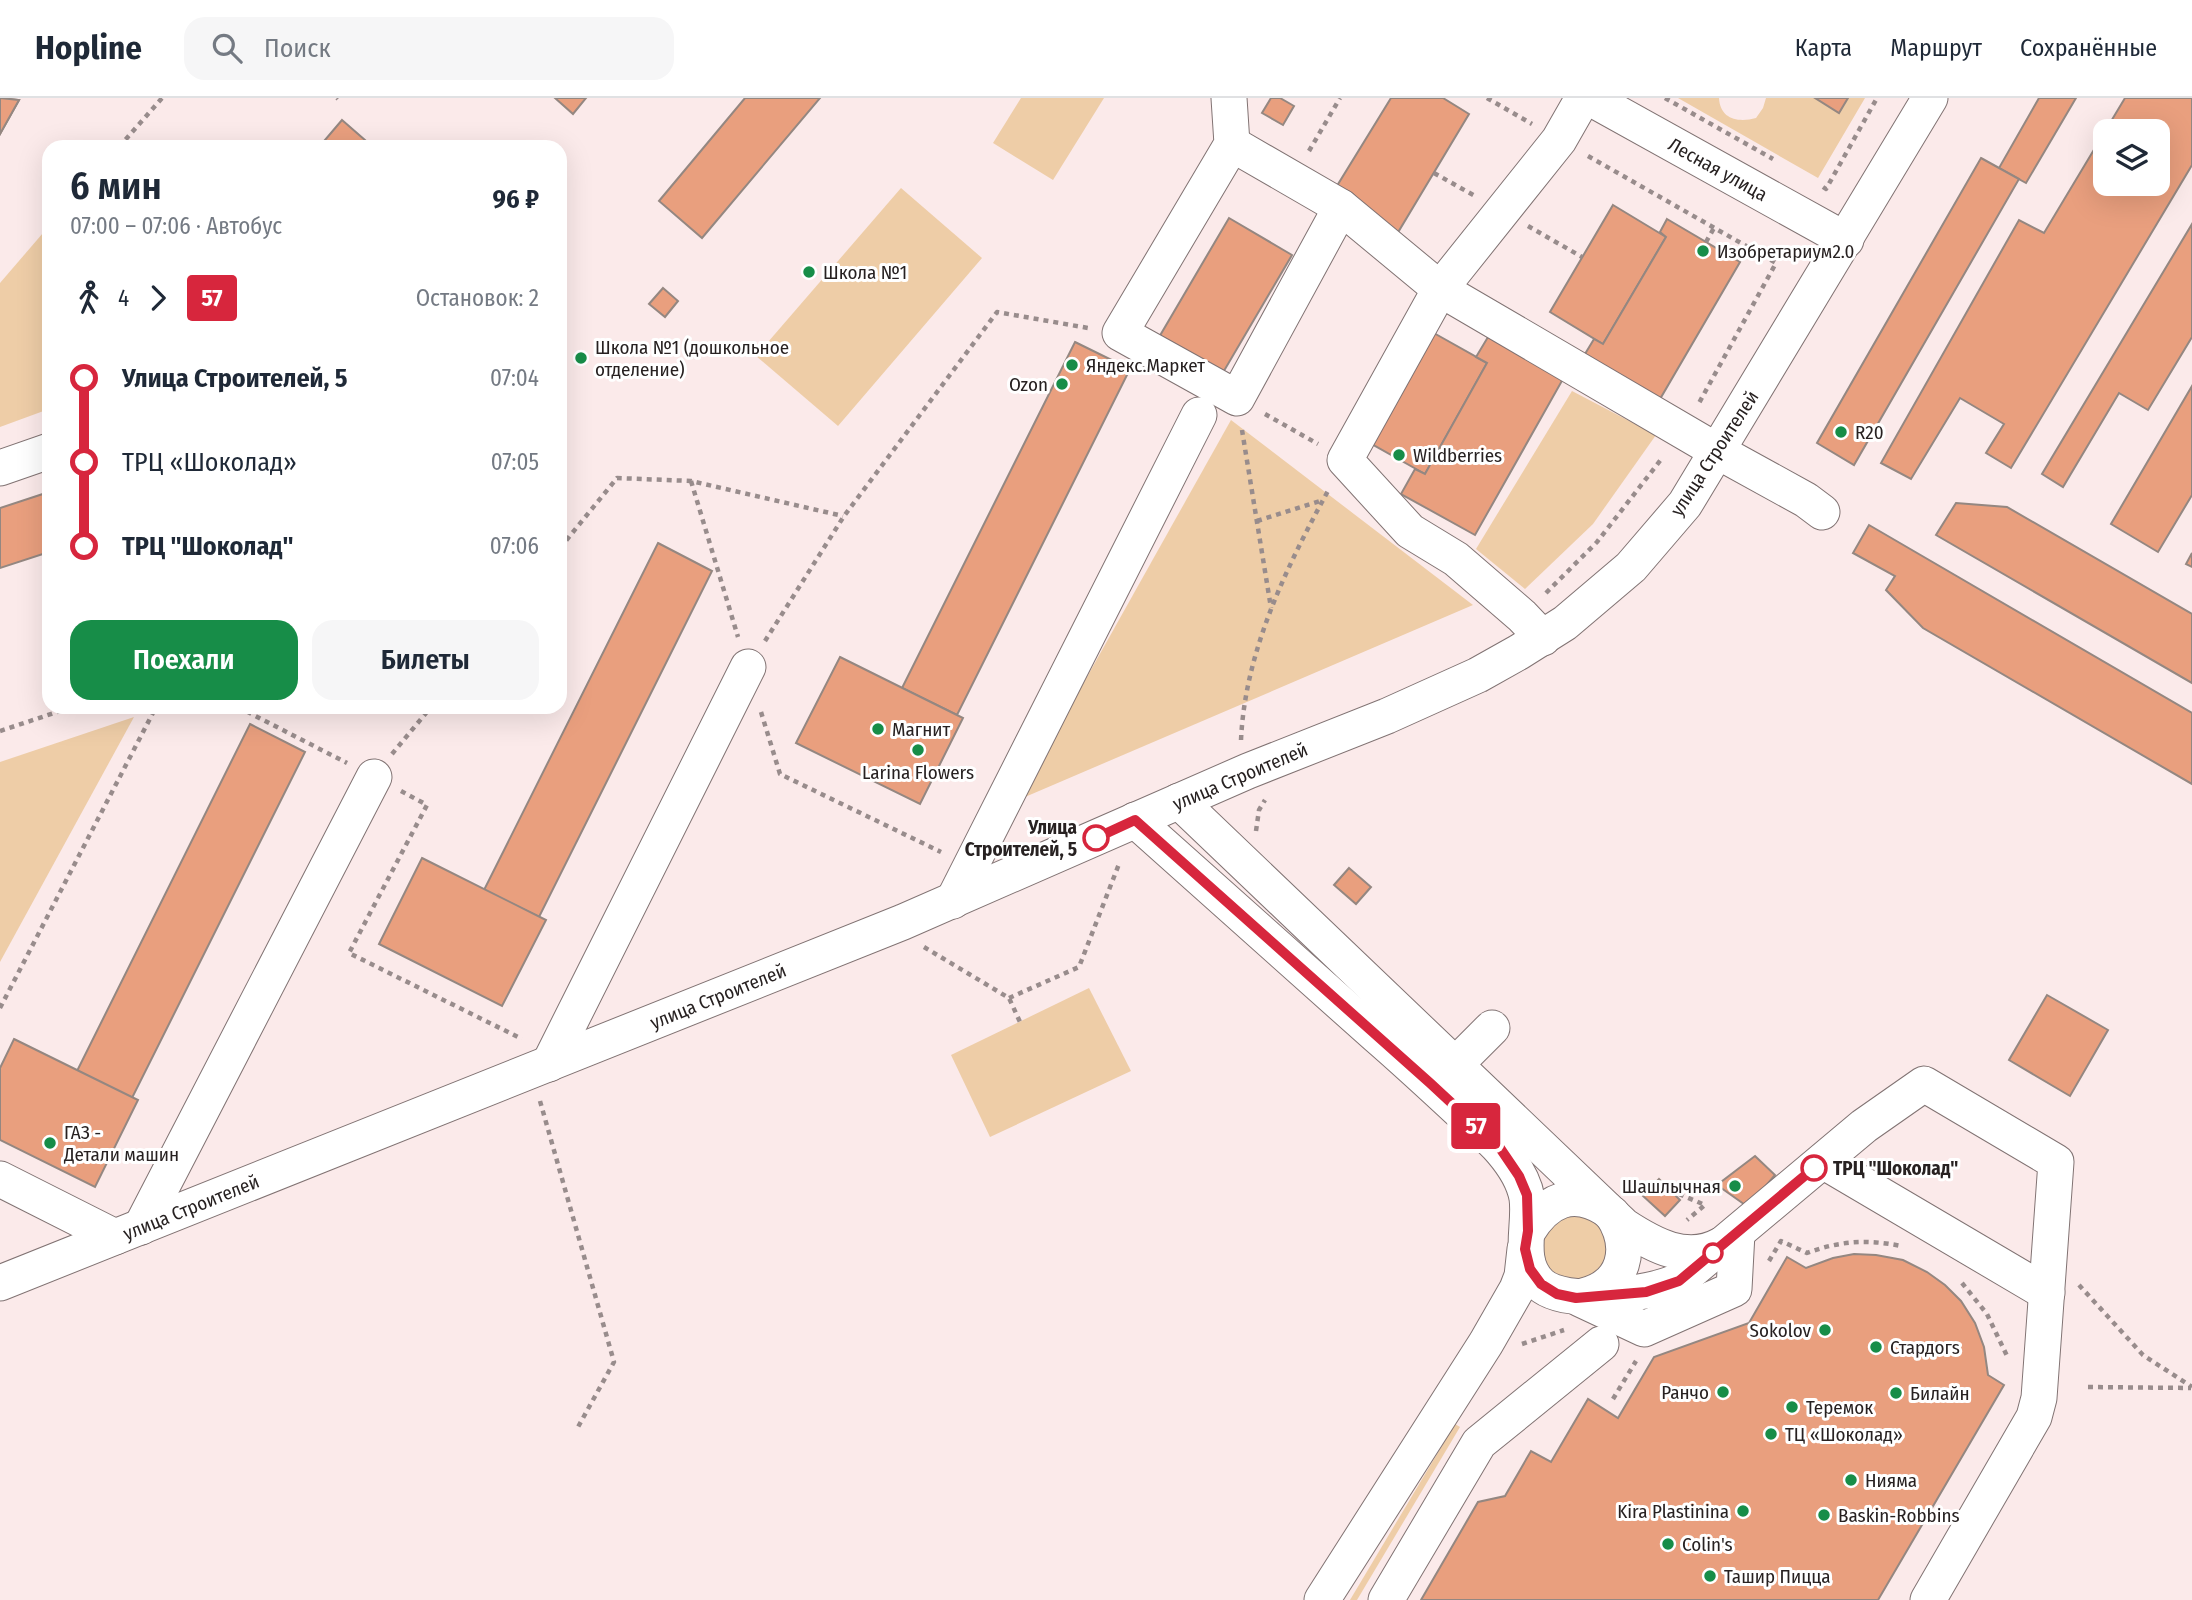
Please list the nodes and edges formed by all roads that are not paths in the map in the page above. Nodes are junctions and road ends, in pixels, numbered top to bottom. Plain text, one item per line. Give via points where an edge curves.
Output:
1 (1230, 98) edge
2 (1583, 98) edge
3 (1590, 98) edge
4 (1930, 98) edge
5 (1232, 144) junction
6 (1341, 207) junction
7 (1846, 240) junction
8 (1440, 289) junction
9 (1199, 415) dead end
10 (1717, 451) junction
11 (42, 453) edge
12 (0, 468) edge
13 (1822, 512) dead end
14 (1533, 627) junction
15 (748, 667) road end
16 (374, 777) road end
17 (1179, 801) junction
18 (1135, 820) junction
19 (953, 901) junction
20 (1492, 1028) dead end
21 (1455, 1065) junction
22 (543, 1076) junction
23 (1823, 1161) junction
24 (0, 1179) edge
25 (1609, 1212) junction
26 (128, 1232) junction
27 (1732, 1237) junction
28 (1526, 1240) junction
29 (0, 1283) edge
30 (2047, 1293) junction
31 (1576, 1298) junction
32 (1601, 1344) dead end
33 (1322, 1600) edge
34 (1386, 1600) edge
35 (1928, 1600) edge

1 - 5 street
2 - 8 street via 1559,140
3 - 7 street, Лесная улица
4 - 7 street, улица Строителей
5 - 6 street
5 - 6 street via 1120,333 1237,398
6 - 8 street
7 - 10 street, улица Строителей
8 - 10 street
8 - 14 street via 1345,460 1410,531 1456,559
9 - 19 street
10 - 13 street
10 - 14 street, улица Строителей via 1685,505 1631,567 1565,623
11 - 12 street
14 - 17 street, улица Строителей via 1478,675
15 - 22 street
16 - 26 street
17 - 18 street, улица Строителей
17 - 21 street via 1297,900
18 - 19 street, улица Строителей
18 - 28 street via 1500,1148 1527,1195
19 - 22 street, улица Строителей
20 - 21 street
21 - 25 street
22 - 26 street, улица Строителей
23 - 27 street
23 - 30 street
23 - 30 street via 1924,1084 2056,1162
24 - 26 street
25 - 27 street via 1639,1236 1669,1250 1701,1252
25 - 28 street via 1593,1201 1573,1198 1555,1202 1538,1213
25 - 31 street via 1621,1228 1625,1246 1622,1265 1611,1282
26 - 29 street, улица Строителей
27 - 31 street via 1666,1287
28 - 31 street via 1530,1269 1541,1284
28 - 33 street via 1520,1282 1492,1332
30 - 35 street via 2034,1417
32 - 34 street via 1479,1443

